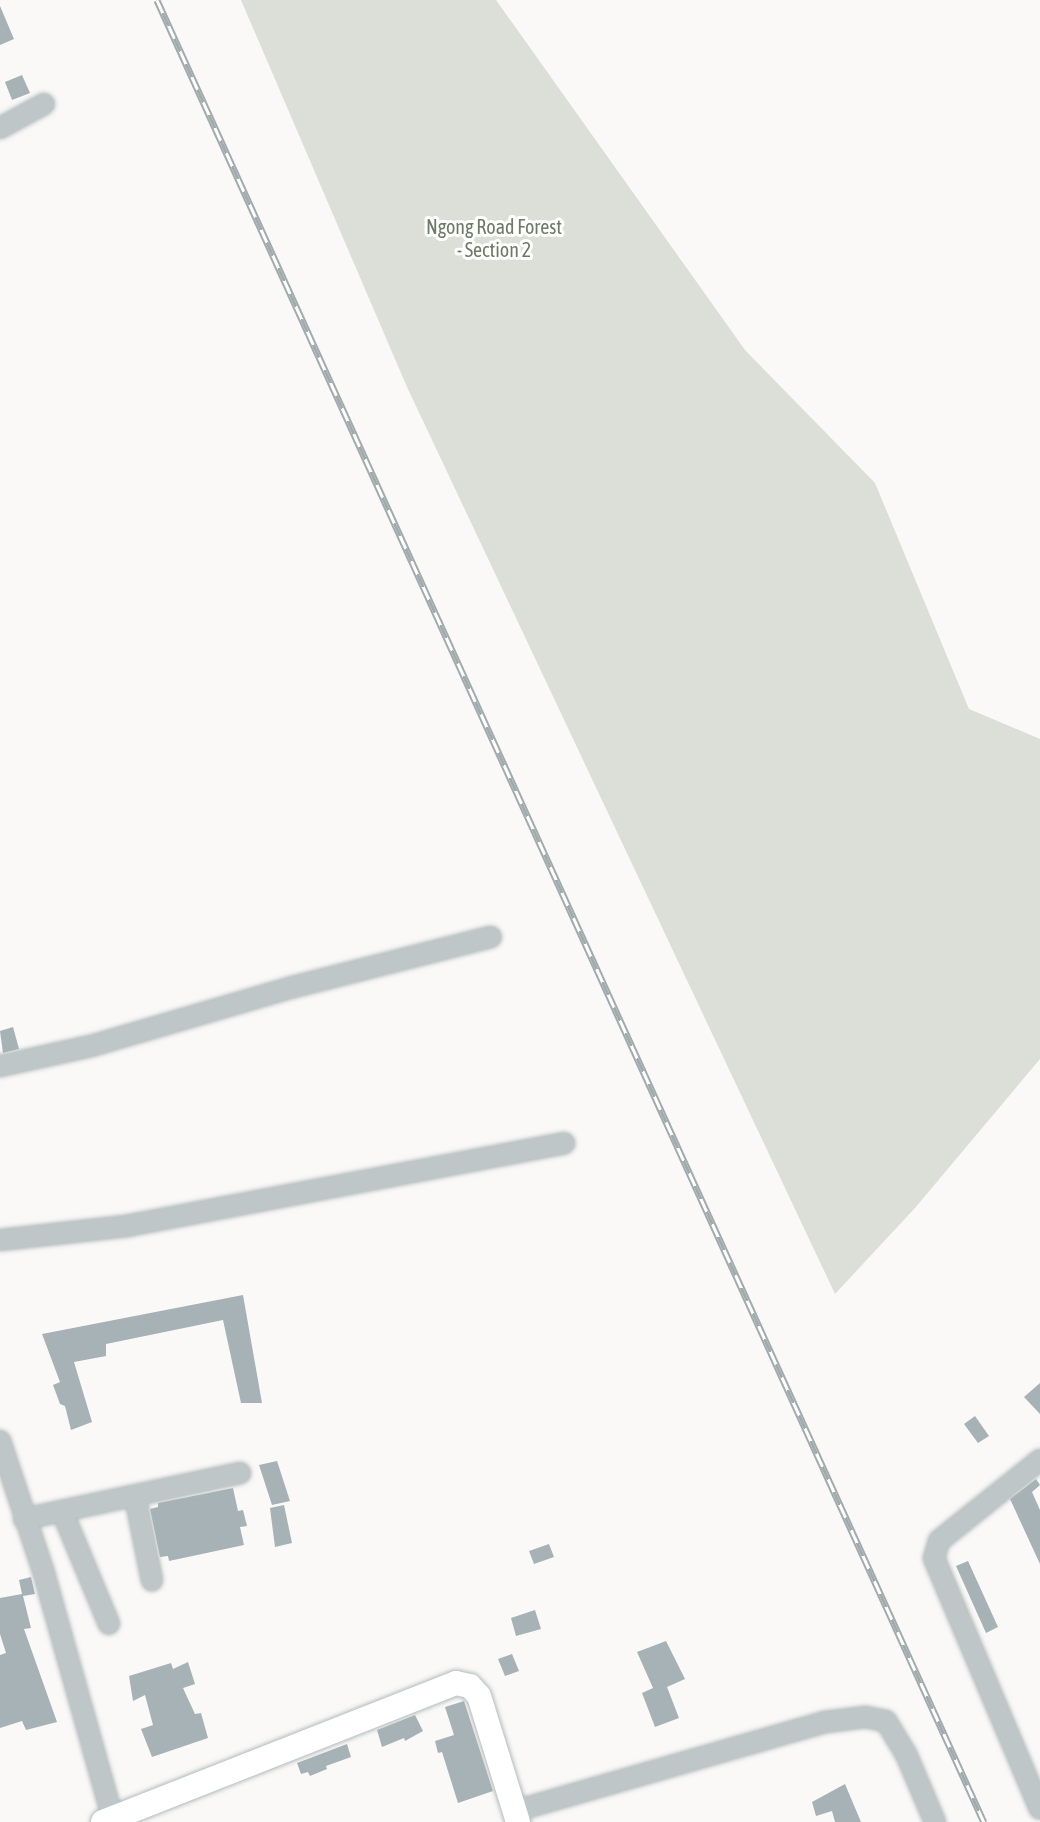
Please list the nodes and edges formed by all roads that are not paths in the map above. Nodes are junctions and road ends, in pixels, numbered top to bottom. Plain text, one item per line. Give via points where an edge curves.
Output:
1 (44, 104) dead end
2 (0, 128) edge
3 (491, 938) dead end
4 (0, 1066) edge
5 (564, 1143) dead end
6 (0, 1240) edge
7 (0, 1441) edge
8 (1040, 1460) edge
9 (240, 1473) dead end
10 (135, 1496) junction
11 (62, 1512) junction
12 (24, 1520) junction
13 (152, 1580) dead end
14 (109, 1624) dead end
15 (1040, 1809) edge
16 (517, 1817) edge
17 (110, 1820) edge
18 (935, 1822) edge

1 - 2 street
3 - 4 street via 293,987 91,1046
5 - 6 street via 126,1226
7 - 12 street
8 - 15 street via 939,1541 934,1558
9 - 10 street
10 - 11 street
10 - 13 street
11 - 12 street
11 - 14 street
12 - 17 street via 43,1570
16 - 17 main road via 479,1696 470,1686 456,1683
16 - 18 street via 825,1722 865,1717 886,1721 906,1754

